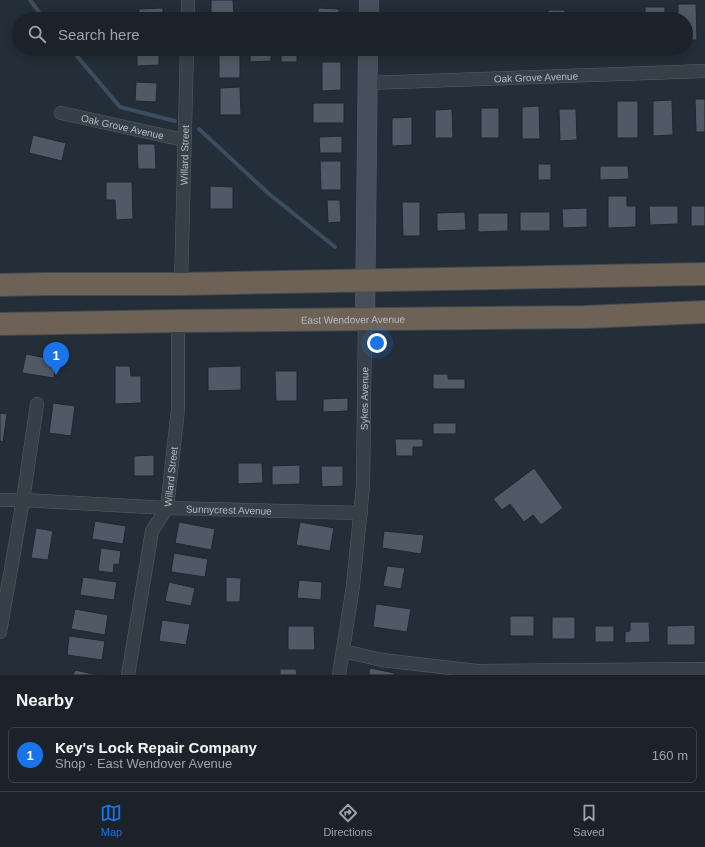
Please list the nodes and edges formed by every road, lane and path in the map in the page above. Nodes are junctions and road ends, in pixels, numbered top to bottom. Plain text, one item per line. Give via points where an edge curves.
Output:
1 (188, 0) edge
2 (369, 0) edge
3 (188, 12) edge
4 (369, 12) edge
5 (187, 56) edge
6 (368, 56) edge
7 (705, 71) edge
8 (367, 83) junction
9 (61, 113) dead end
10 (184, 140) junction
11 (705, 274) edge
12 (366, 281) junction
13 (181, 284) junction
14 (0, 285) edge
15 (705, 312) edge
16 (365, 320) junction
17 (178, 321) junction
18 (0, 324) edge
19 (37, 404) dead end
20 (0, 500) edge
21 (24, 500) junction
22 (167, 508) junction
23 (361, 513) junction
24 (0, 632) edge
25 (343, 651) junction
26 (705, 669) edge
27 (128, 675) edge
28 (339, 675) edge

1 - 3 street
2 - 4 street
5 - 10 street, Willard Street
6 - 8 street, Sykes Avenue
7 - 8 street, Oak Grove Avenue
8 - 12 street, Sykes Avenue
9 - 10 street, Oak Grove Avenue
10 - 13 street, Willard Street
11 - 12 highway
12 - 13 highway
12 - 16 street, Sykes Avenue
13 - 14 highway
15 - 16 highway, East Wendover Avenue via 586,317
16 - 17 highway, East Wendover Avenue
16 - 23 street, Sykes Avenue
17 - 18 highway, East Wendover Avenue
17 - 22 street, Willard Street via 178,409
19 - 21 street
20 - 21 street, Sunnycrest Avenue
21 - 22 street, Sunnycrest Avenue
21 - 24 street
22 - 23 street, Sunnycrest Avenue
22 - 27 street, Willard Street via 152,531
23 - 25 street, Sykes Avenue
25 - 26 street via 382,660 477,671
25 - 28 street, Sykes Avenue

